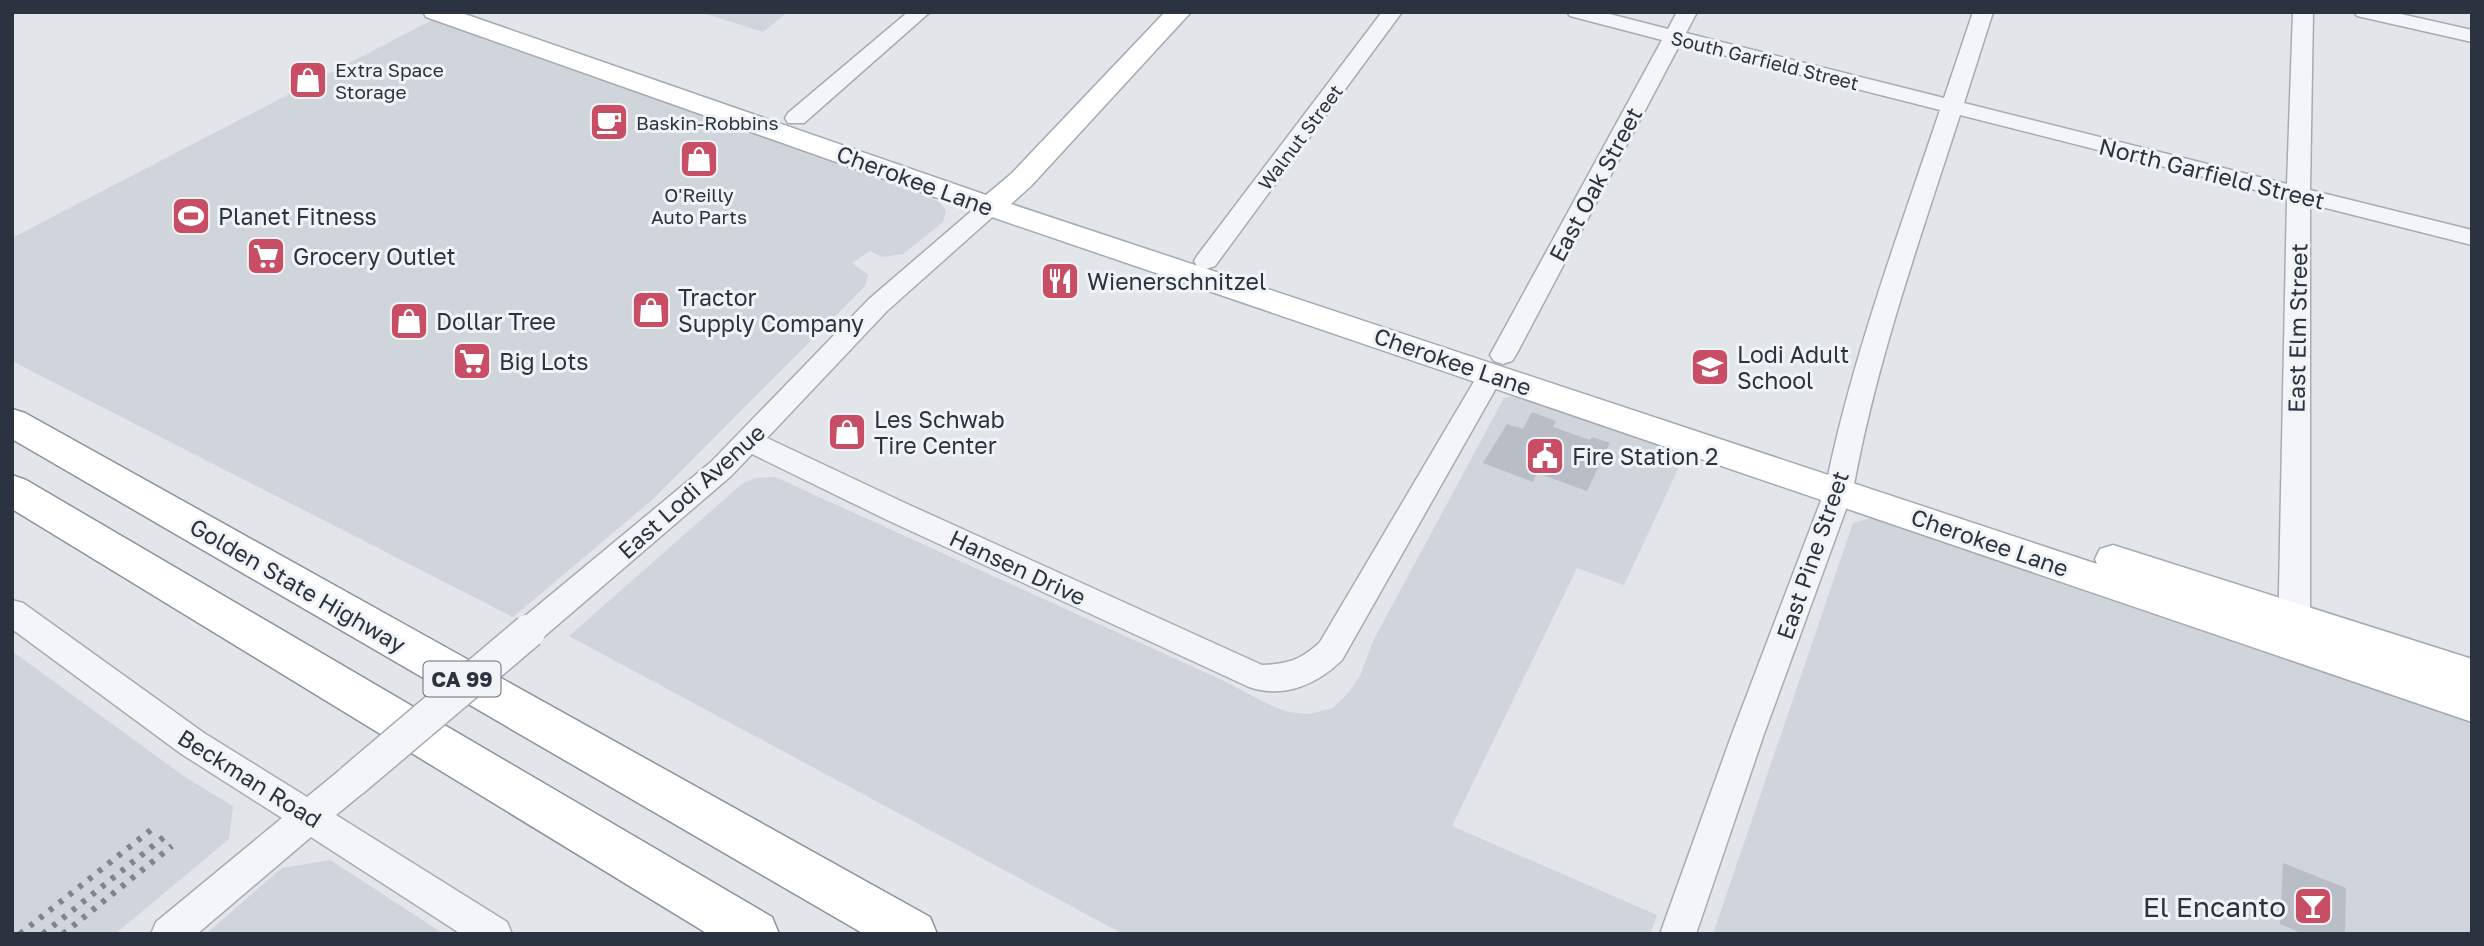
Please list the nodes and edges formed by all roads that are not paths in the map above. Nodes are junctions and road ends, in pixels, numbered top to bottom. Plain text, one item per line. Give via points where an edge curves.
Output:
1 (435, 12) edge
2 (484, 12) edge
3 (920, 12) edge
4 (1179, 12) edge
5 (1392, 12) edge
6 (1577, 12) edge
7 (1687, 12) edge
8 (1983, 12) edge
9 (2303, 12) edge
10 (2364, 12) edge
11 (1674, 36) junction
12 (2472, 36) edge
13 (1952, 107) junction
14 (796, 118) junction
15 (2298, 195) junction
16 (999, 199) junction
17 (2472, 238) edge
18 (1206, 261) junction
19 (1497, 364) junction
20 (12, 422) edge
21 (750, 441) junction
22 (1841, 479) junction
23 (12, 490) edge
24 (12, 611) edge
25 (2294, 631) junction
26 (2472, 676) edge
27 (1290, 678) joint
28 (2472, 705) edge
29 (309, 816) junction
30 (169, 934) edge
31 (494, 934) edge
32 (754, 934) edge
33 (912, 934) edge
34 (1678, 934) edge

1 - 16 main road, Cherokee Lane
2 - 14 main road, Cherokee Lane
3 - 14 street
4 - 16 main road, East Lodi Avenue
5 - 18 street, Walnut Street
6 - 11 street, South Garfield Street
7 - 11 street, East Oak Street
8 - 13 street, East Pine Street
9 - 15 street, East Elm Street
10 - 12 street
11 - 13 street, South Garfield Street
11 - 19 street, East Oak Street
13 - 15 street, North Garfield Street
13 - 22 street, East Pine Street via 1879,329
14 - 16 main road, Cherokee Lane
15 - 17 street, North Garfield Street
15 - 25 street, East Elm Street
16 - 18 main road, Cherokee Lane
16 - 19 main road, Cherokee Lane
16 - 21 street, East Lodi Avenue via 877,304
18 - 19 main road, Cherokee Lane
19 - 22 main road, Cherokee Lane
19 - 27 street, East Oak Street via 1331,651 1313,670
20 - 33 highway, Golden State Highway / CA 99
21 - 27 street, Hansen Drive via 1260,678
21 - 29 street, East Lodi Avenue, bridge via 690,497
22 - 25 main road, Cherokee Lane
22 - 34 street, East Pine Street
23 - 32 highway, CA 99
24 - 29 street, Beckman Road via 192,743
25 - 26 main road, Cherokee Lane
25 - 28 main road, Cherokee Lane
29 - 30 street, East Lodi Avenue
29 - 31 street, Beckman Road

